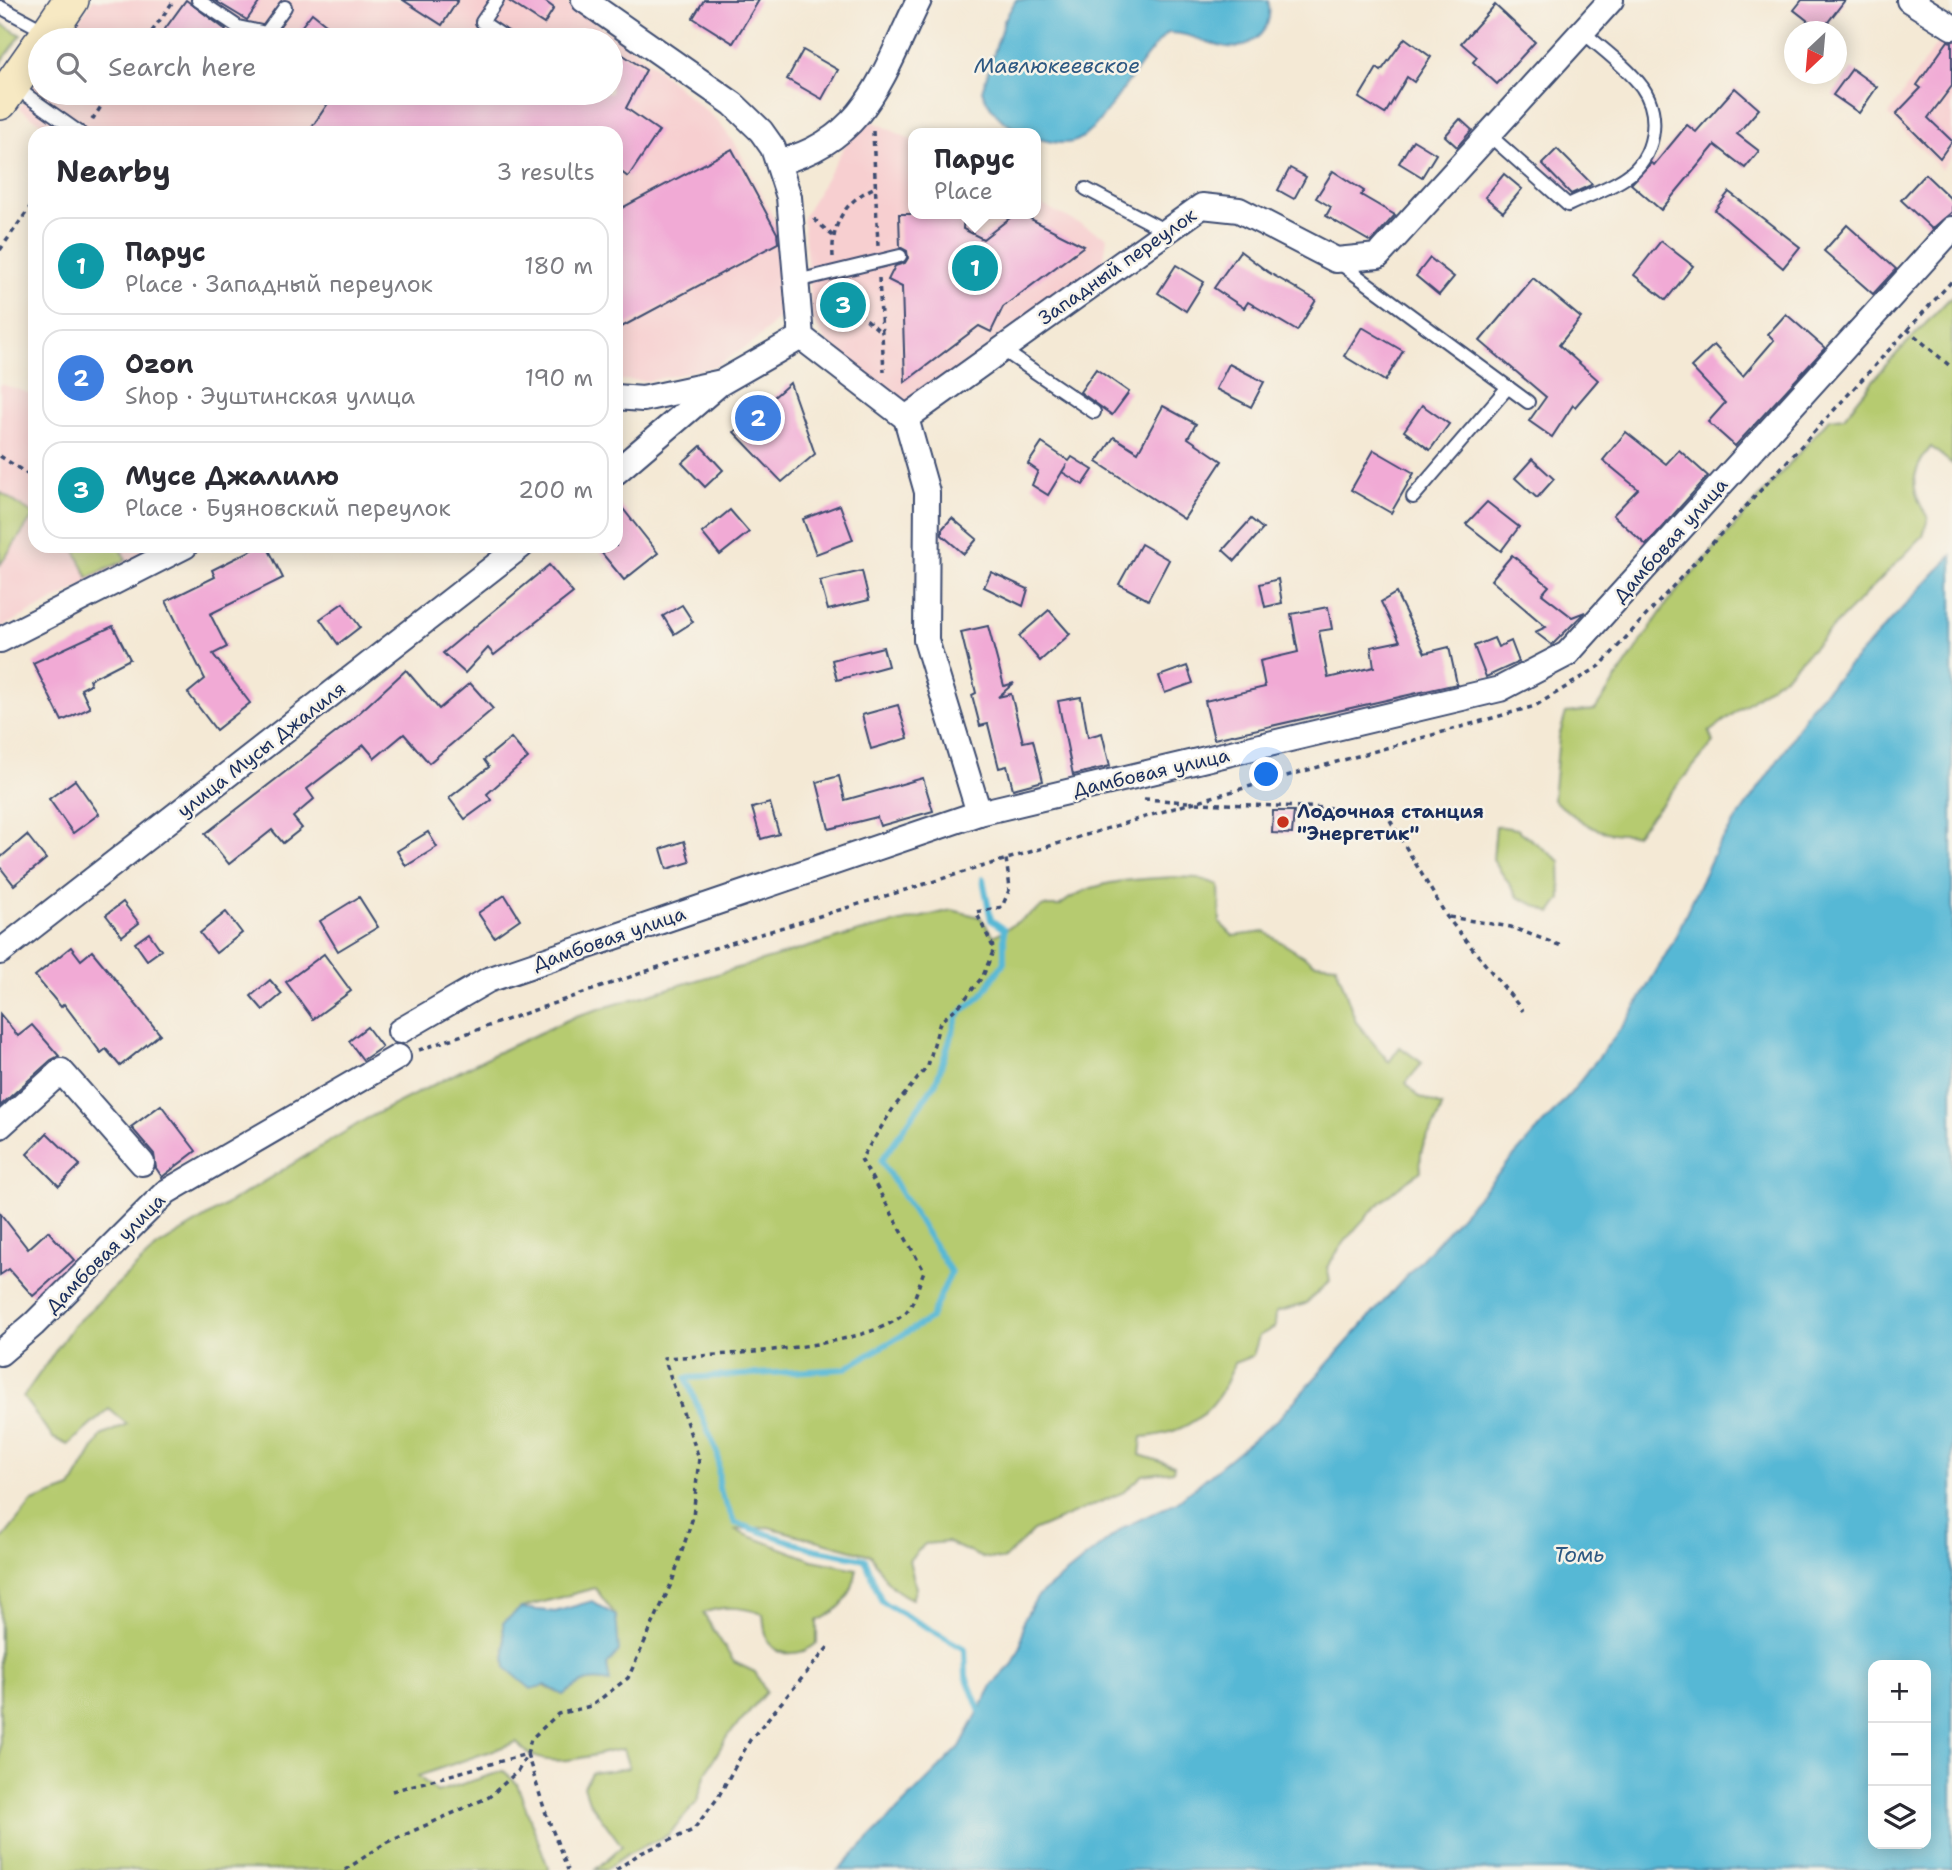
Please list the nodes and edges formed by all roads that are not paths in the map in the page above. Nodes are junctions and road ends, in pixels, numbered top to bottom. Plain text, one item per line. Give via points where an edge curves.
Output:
1 (71, 0) edge
2 (198, 0) edge
3 (497, 0) edge
4 (584, 0) edge
5 (919, 0) edge
6 (1611, 0) edge
7 (1909, 0) edge
8 (0, 7) edge
9 (285, 7) dead end
10 (1952, 27) edge
11 (29, 28) edge
12 (52, 28) edge
13 (242, 28) edge
14 (270, 28) edge
15 (491, 28) edge
16 (1583, 32) junction
17 (28, 62) edge
18 (6, 93) edge
19 (28, 103) edge
20 (33, 105) edge
21 (80, 126) edge
22 (1489, 135) junction
23 (779, 162) junction
24 (1086, 189) dead end
25 (1952, 229) edge
26 (1166, 231) junction
27 (900, 256) dead end
28 (1335, 260) junction
29 (797, 281) junction
30 (801, 337) junction
31 (1000, 348) junction
32 (722, 382) junction
33 (1508, 387) junction
34 (623, 398) edge
35 (1528, 402) dead end
36 (1094, 412) dead end
37 (906, 418) junction
38 (623, 466) edge
39 (1413, 497) dead end
40 (171, 553) edge
41 (512, 553) edge
42 (0, 640) edge
43 (979, 813) junction
44 (0, 952) edge
45 (400, 1031) dead end
46 (398, 1057) road end
47 (0, 1126) edge
48 (142, 1163) dead end
49 (0, 1353) edge

1 - 12 main road
2 - 13 lane
3 - 15 lane via 482,22
4 - 23 street via 733,104 761,131
5 - 23 street via 872,101 828,144
6 - 16 street
7 - 10 street
8 - 11 lane
9 - 14 lane
16 - 22 street
16 - 22 lane via 1643,88 1654,130 1650,148 1639,164 1627,177 1568,205
17 - 18 main road
18 - 19 lane
20 - 21 lane
22 - 28 street via 1378,256
23 - 29 street via 789,197
24 - 26 lane
25 - 43 street, Дамбовая улица via 1567,654 1500,689
26 - 28 street, Западный переулок via 1202,206 1239,211
26 - 31 street, Западный переулок
27 - 29 lane
28 - 33 lane
29 - 30 street
30 - 32 street
30 - 37 street
31 - 36 lane
31 - 37 street, Западный переулок
32 - 34 street via 643,399
32 - 38 street
33 - 35 lane
33 - 39 lane
37 - 43 street via 927,492 926,640
40 - 42 street
41 - 44 street, улица Мусы Джалиля
43 - 45 street, Дамбовая улица via 488,980
46 - 49 street, Дамбовая улица via 166,1192
47 - 48 street via 61,1071

